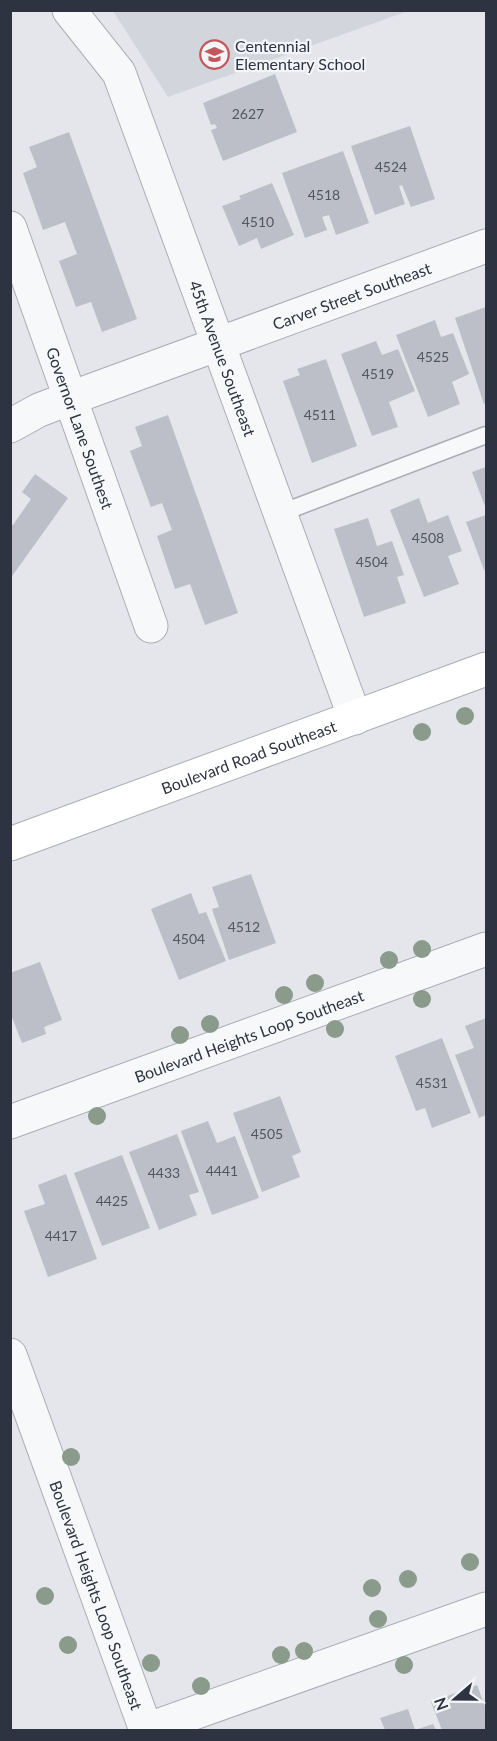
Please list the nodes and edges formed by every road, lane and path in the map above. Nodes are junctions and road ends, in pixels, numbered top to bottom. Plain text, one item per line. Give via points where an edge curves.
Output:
1 (69, 10) edge
2 (10, 228) edge
3 (486, 246) edge
4 (218, 345) junction
5 (71, 398) junction
6 (10, 426) edge
7 (486, 435) edge
8 (281, 513) junction
9 (151, 626) dead end
10 (486, 669) edge
11 (356, 718) junction
12 (10, 844) edge
13 (486, 949) edge
14 (10, 1122) edge
15 (10, 1355) edge
16 (486, 1609) edge
17 (146, 1730) edge

1 - 4 street, 45th Avenue Southeast via 119,73
2 - 5 street, Governor Lane Southest
3 - 4 street, Carver Street Southeast
4 - 5 street, Carver Street Southeast
4 - 8 street, 45th Avenue Southeast
5 - 6 street, Carver Street Southeast
5 - 9 street, Governor Lane Southest
7 - 8 lane
8 - 11 street, 45th Avenue Southeast
10 - 11 street, Boulevard Road Southeast
11 - 12 street, Boulevard Road Southeast
13 - 14 street, Boulevard Heights Loop Southeast
15 - 17 street, Boulevard Heights Loop Southeast
16 - 17 street, Boulevard Heights Loop Southeast

